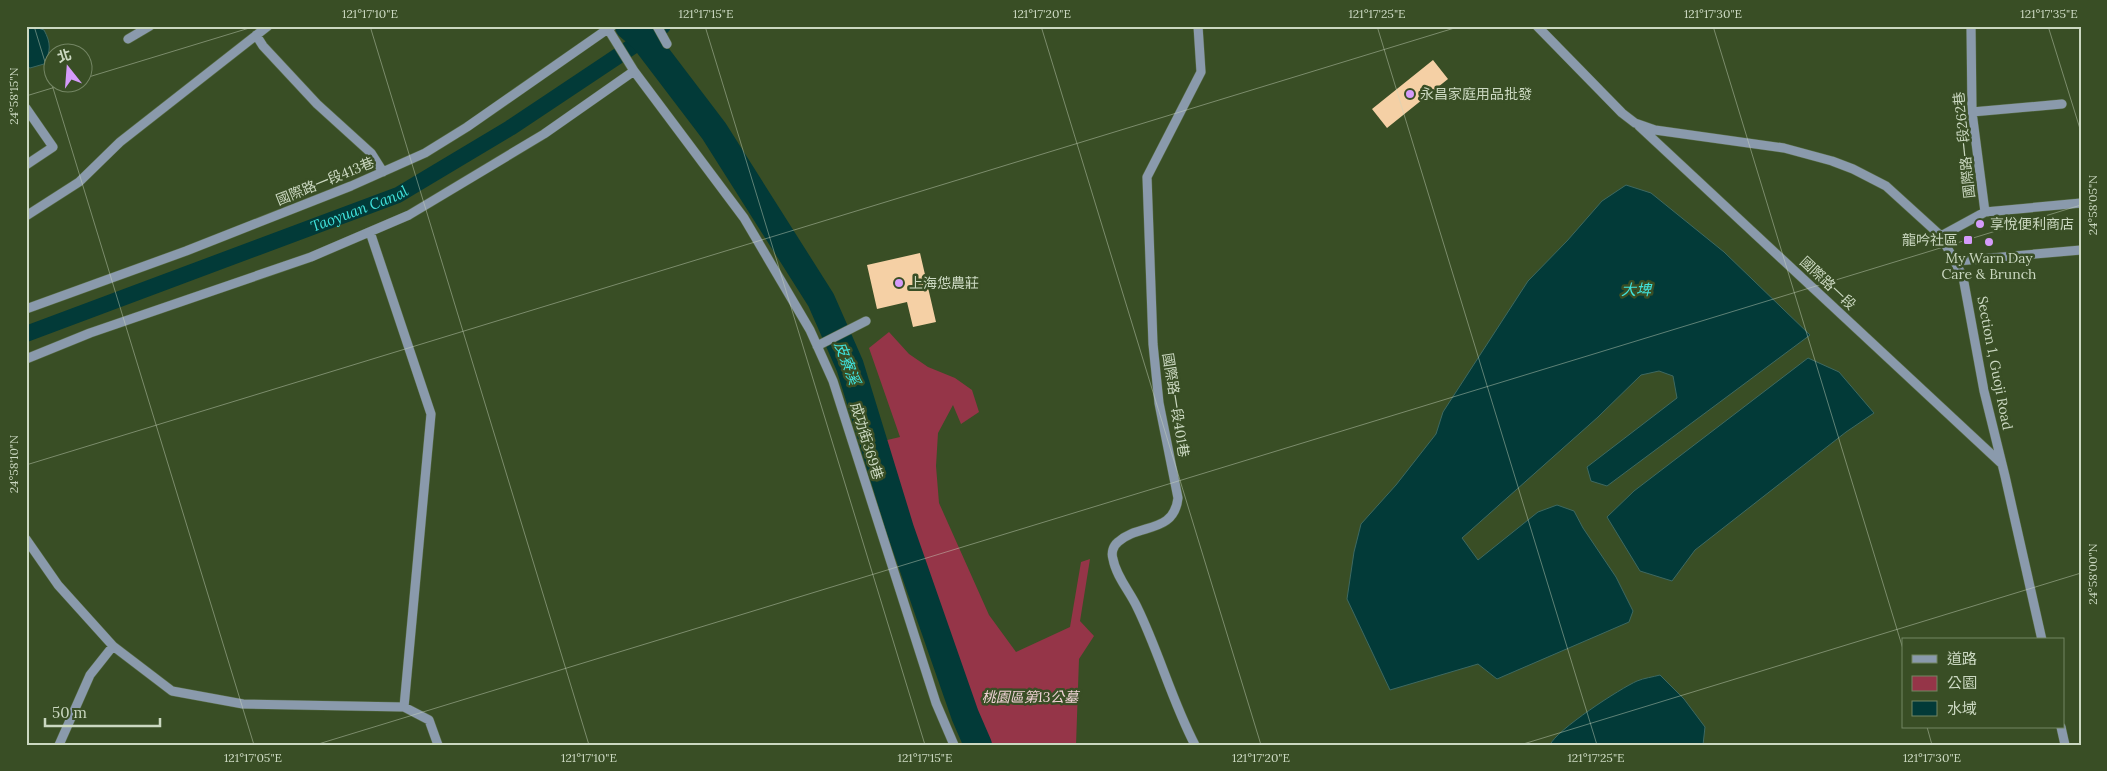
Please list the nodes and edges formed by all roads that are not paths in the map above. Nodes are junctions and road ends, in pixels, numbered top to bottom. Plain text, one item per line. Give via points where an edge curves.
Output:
1 (150, 26) edge
2 (657, 26) edge
3 (1198, 26) edge
4 (1537, 26) edge
5 (1971, 26) edge
6 (267, 27) edge
7 (610, 28) edge
8 (256, 35) junction
9 (128, 39) dead end
10 (667, 44) dead end
11 (634, 71) junction
12 (2062, 104) dead end
13 (26, 108) edge
14 (1972, 112) junction
15 (1635, 123) junction
16 (26, 165) edge
17 (383, 172) junction
18 (2081, 203) edge
19 (1985, 212) junction
20 (26, 216) edge
21 (370, 232) junction
22 (1941, 236) junction
23 (2081, 250) edge
24 (1956, 261) junction
25 (26, 309) edge
26 (866, 322) dead end
27 (818, 346) junction
28 (26, 359) edge
29 (2002, 464) junction
30 (26, 539) edge
31 (2042, 638) edge
32 (113, 646) junction
33 (404, 707) junction
34 (2061, 728) edge
35 (59, 745) edge
36 (438, 745) edge
37 (954, 745) edge
38 (1195, 745) edge
39 (2065, 745) edge

1 - 9 street
2 - 10 street
3 - 38 street, 國際路一段401巷 via 1202,72 1146,177 1153,344 1159,403 1178,498 1176,509 1168,520 1127,536 1117,542 1112,551 1114,563 1138,607 1183,723
4 - 15 street, Section 1, Guoji Road
5 - 14 street, 國際路一段262巷
6 - 8 street
7 - 11 street, 成功街369巷
7 - 17 street, 國際路一段413巷 via 467,127 425,153
8 - 17 street via 317,104 371,153
8 - 20 street via 120,142 79,182
11 - 21 street via 544,134 409,215
11 - 27 street, 成功街369巷 via 744,218
12 - 14 street
13 - 16 street via 53,147
14 - 19 street, 國際路一段262巷
15 - 22 street, Section 1, Guoji Road via 1655,130 1784,148 1832,161 1886,186
15 - 29 street, 國際路一段
17 - 25 street, 國際路一段413巷 via 186,252
18 - 19 street
19 - 22 street, 國際路一段262巷
21 - 28 street via 311,257 90,333
21 - 33 street via 431,414
22 - 24 street, Section 1, Guoji Road
23 - 24 street
24 - 29 street, Section 1, Guoji Road via 1964,277 1984,392
26 - 27 street
27 - 37 street, 成功街369巷 via 833,381 933,694
29 - 31 street, Section 1, Guoji Road
30 - 32 street via 58,585
32 - 33 street via 172,692 243,704
32 - 35 street via 90,675
33 - 36 street via 429,720
34 - 39 street

